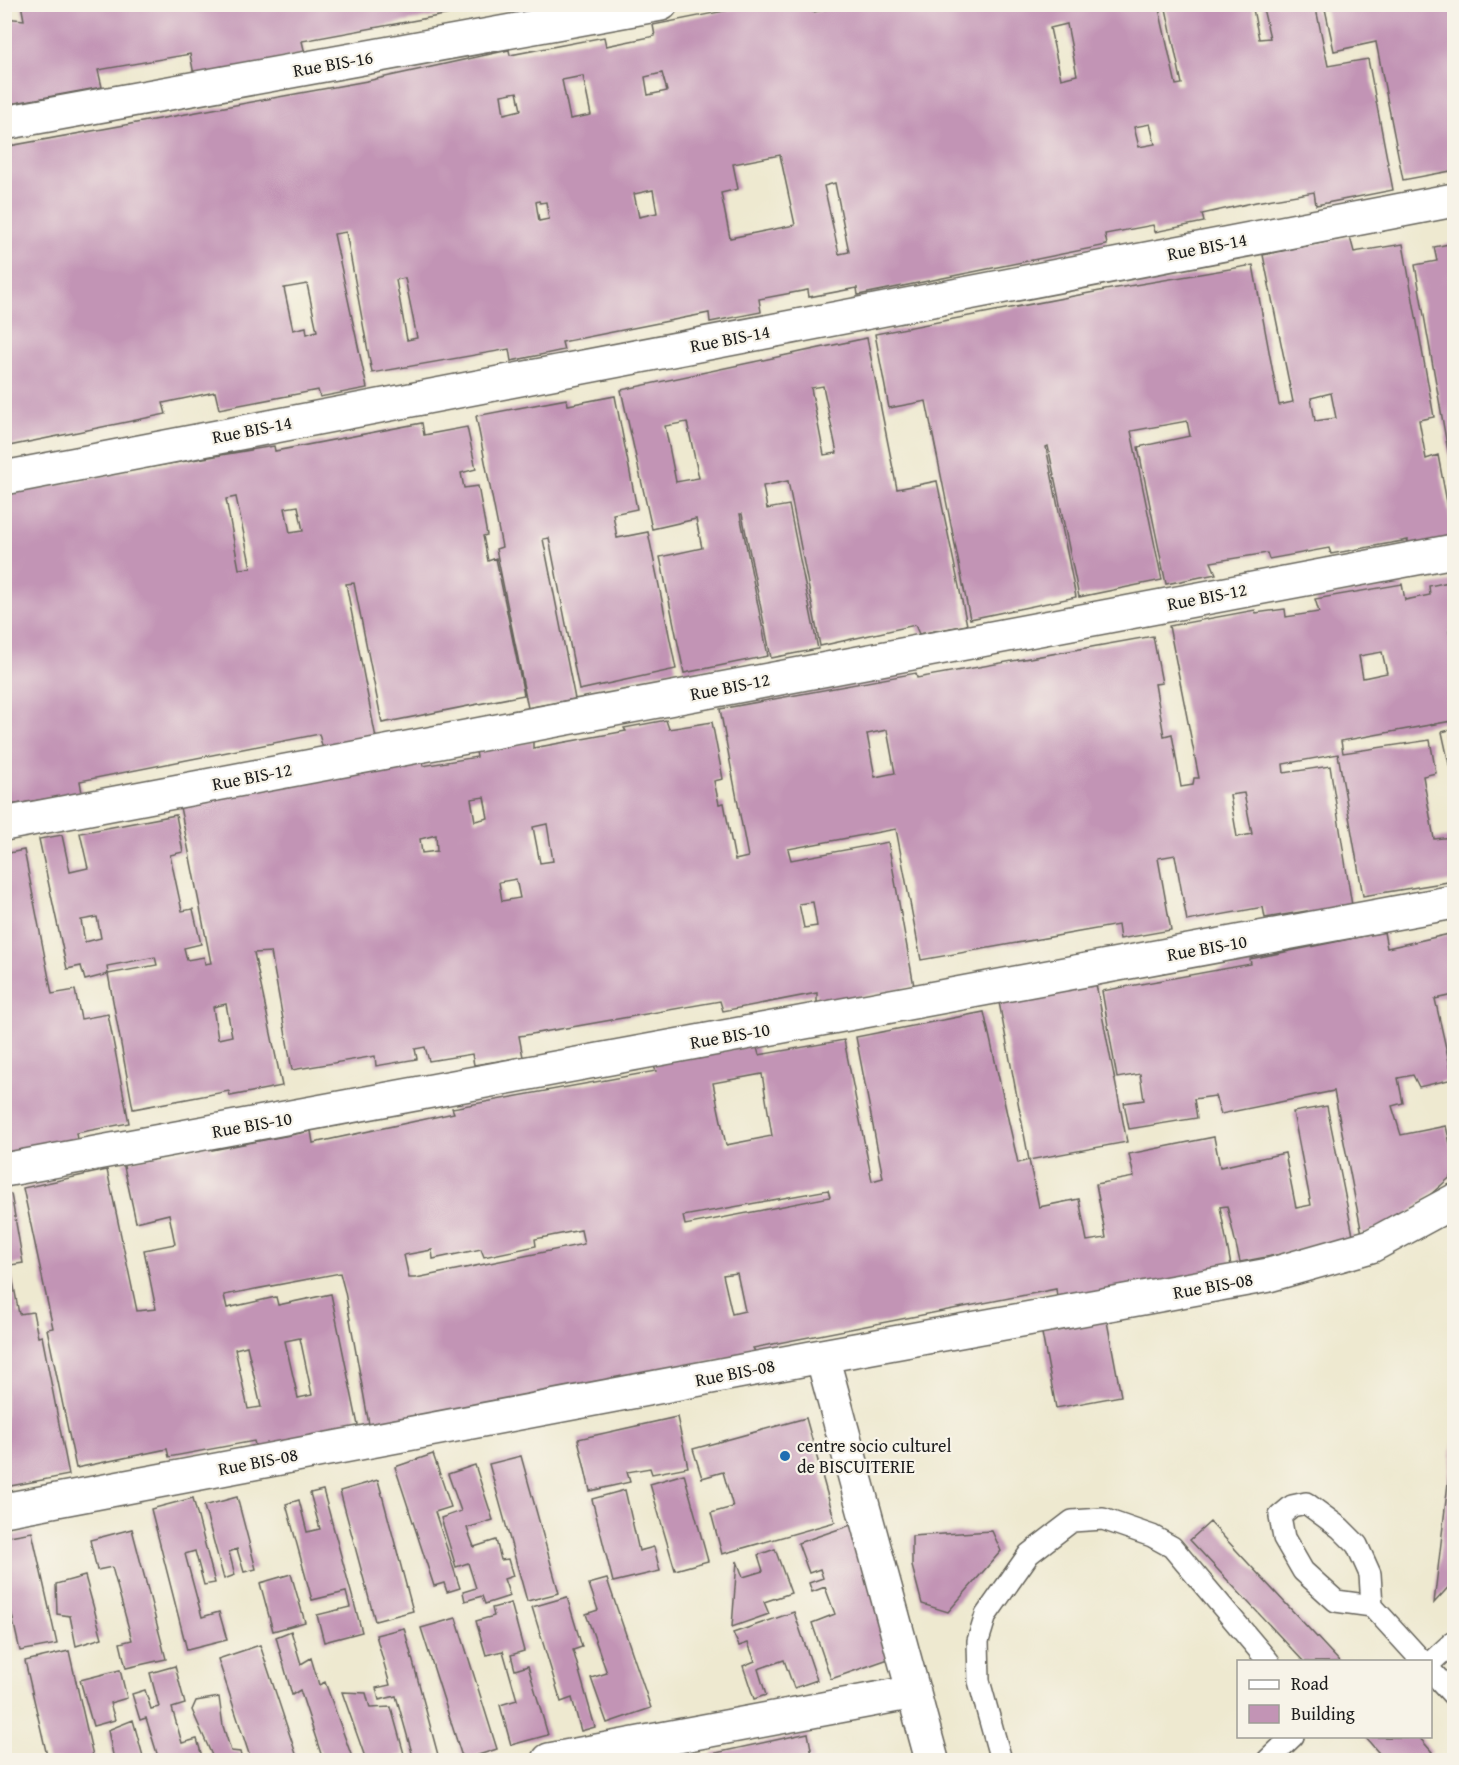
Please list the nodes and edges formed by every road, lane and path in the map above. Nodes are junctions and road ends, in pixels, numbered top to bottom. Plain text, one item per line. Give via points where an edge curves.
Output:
1 (661, 4) edge
2 (4, 123) edge
3 (1455, 200) edge
4 (4, 478) edge
5 (1455, 551) edge
6 (4, 824) edge
7 (1455, 902) edge
8 (4, 1170) edge
9 (1455, 1201) edge
10 (822, 1356) junction
11 (4, 1510) edge
12 (1372, 1606) junction
13 (1455, 1641) edge
14 (1267, 1660) edge
15 (1421, 1660) edge
16 (1432, 1662) edge
17 (1432, 1671) edge
18 (914, 1692) junction
19 (1455, 1696) edge
20 (1292, 1738) edge
21 (549, 1761) edge
22 (932, 1761) edge
23 (1001, 1761) edge
24 (1268, 1761) edge

1 - 2 street, Rue BIS-16
3 - 4 street, Rue BIS-14
5 - 6 street, Rue BIS-12
7 - 8 street, Rue BIS-10
9 - 10 street, Rue BIS-08 via 1371,1246 1269,1275
10 - 11 street, Rue BIS-08
10 - 18 street
12 - 12 lane via 1336,1601 1303,1571 1284,1538 1280,1516 1292,1506 1306,1503 1341,1528 1357,1545 1370,1574
12 - 15 lane
13 - 16 lane
14 - 23 lane via 1172,1547 1103,1520 1072,1521 1029,1554 986,1615 978,1641 979,1681
17 - 19 lane
18 - 21 street
18 - 22 street
20 - 24 lane

